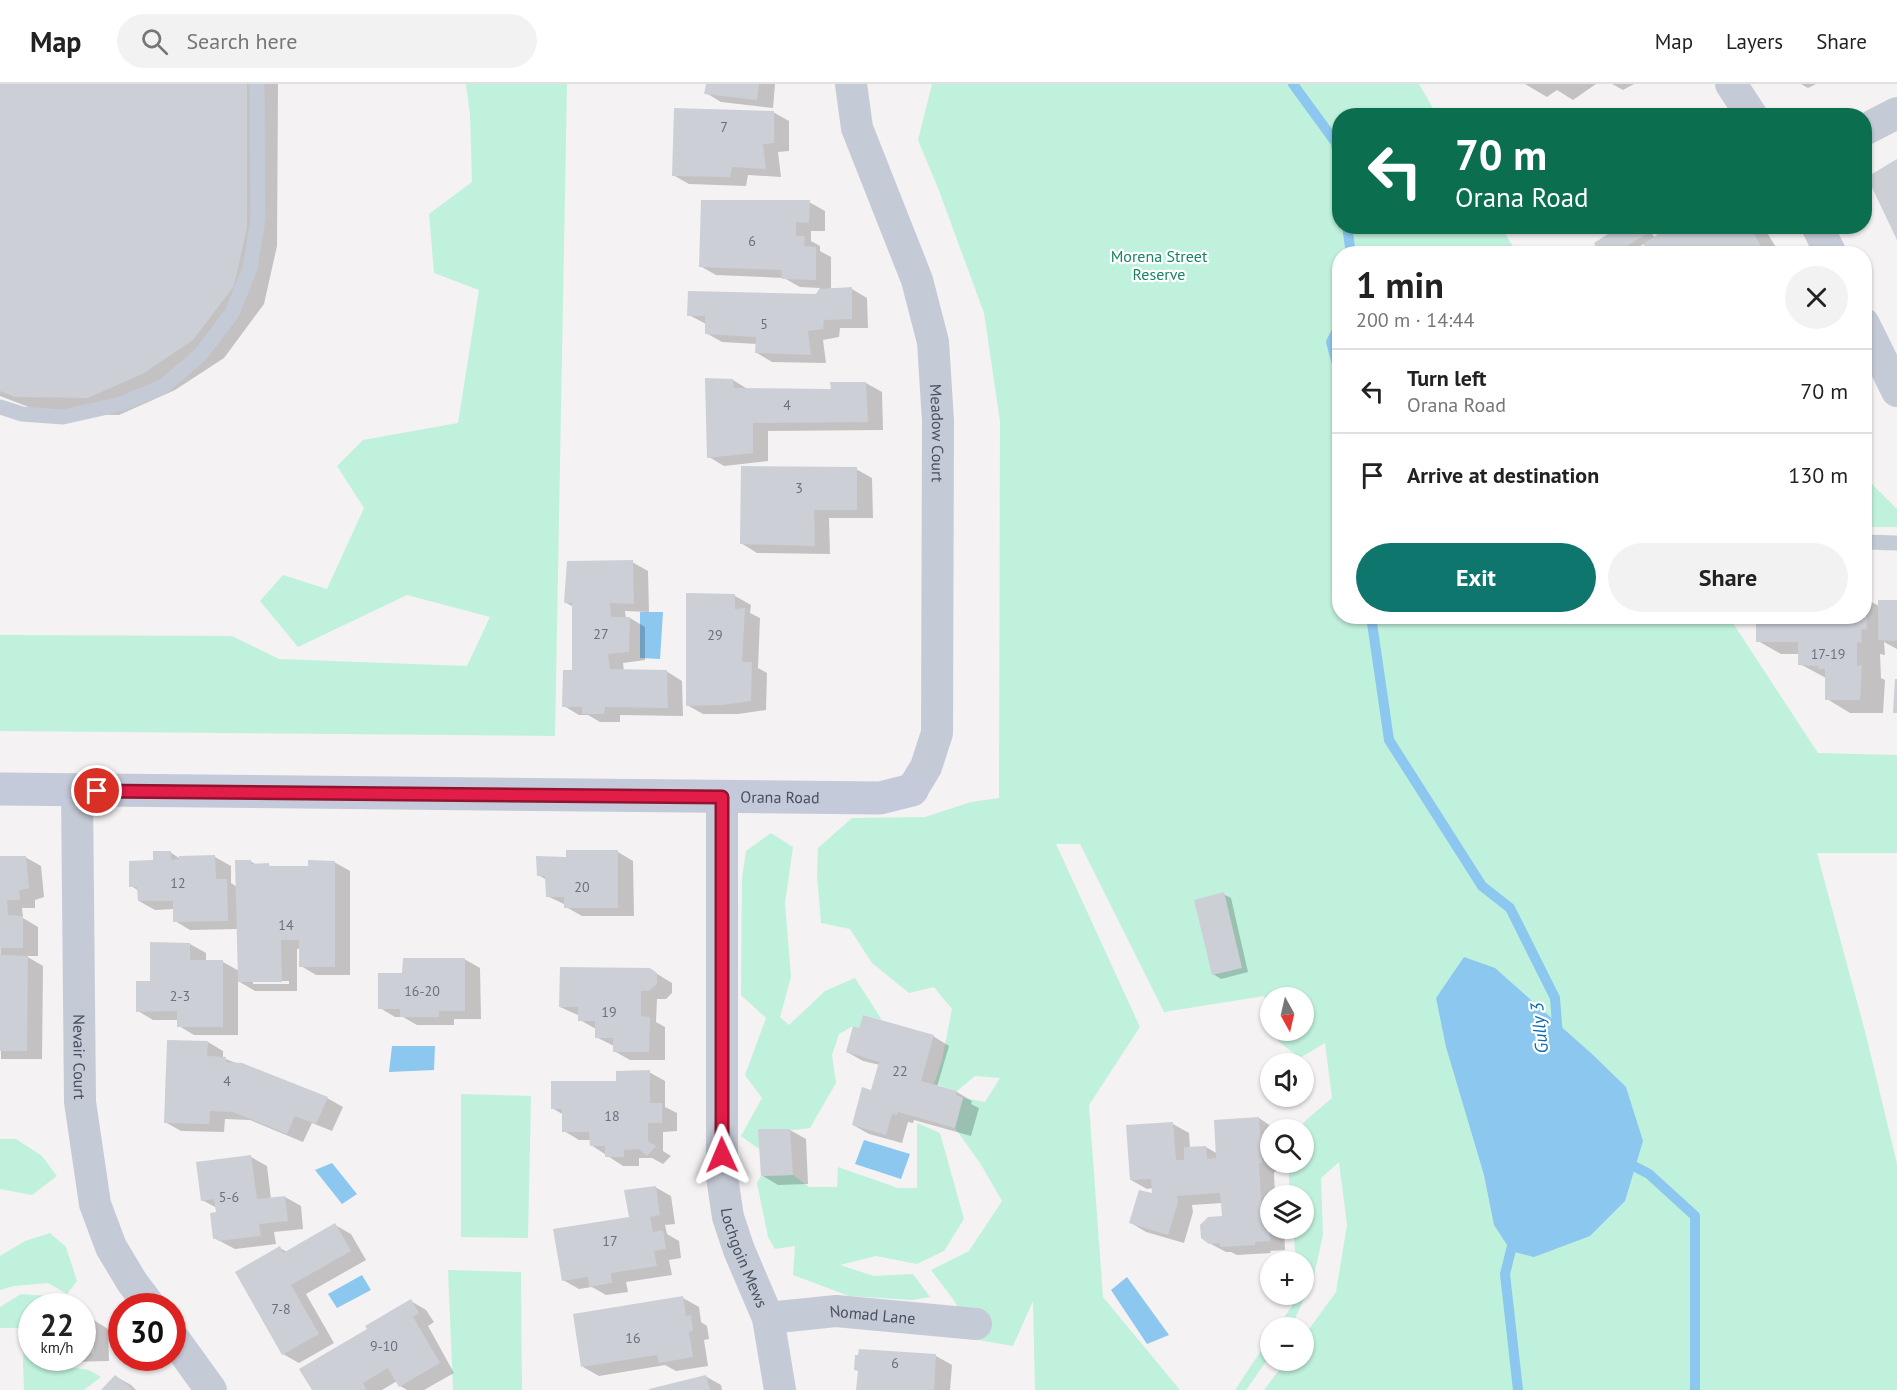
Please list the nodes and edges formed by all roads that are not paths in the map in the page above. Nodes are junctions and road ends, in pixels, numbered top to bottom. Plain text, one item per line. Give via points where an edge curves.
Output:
1 (257, 84) edge
2 (851, 84) edge
3 (1731, 84) edge
4 (1747, 108) edge
5 (1897, 113) edge
6 (1872, 126) edge
7 (1872, 340) edge
8 (1897, 391) edge
9 (0, 407) edge
10 (1872, 542) edge
11 (1897, 543) edge
12 (0, 789) edge
13 (912, 790) joint
14 (77, 791) junction
15 (722, 797) junction
16 (140, 1293) edge
17 (768, 1318) junction
18 (976, 1324) dead end
19 (186, 1355) edge
20 (211, 1390) edge
21 (780, 1390) edge

1 - 9 lane via 258,220 250,268 232,313 201,354 164,386 121,404 63,417 22,414
2 - 13 street, Meadow Court via 857,128 917,280 934,350 938,421 937,733 926,767
3 - 4 street
5 - 6 street
7 - 8 street
10 - 11 lane
12 - 14 street, Orana Road
13 - 15 street, Orana Road via 880,798
14 - 15 street, Orana Road
14 - 16 street, Nevair Court via 80,1102 95,1204 111,1247
15 - 17 street, Lochgoin Mews via 722,1177 728,1217
17 - 18 street, Nomad Lane via 836,1311
17 - 21 street, Lochgoin Mews
19 - 20 street

